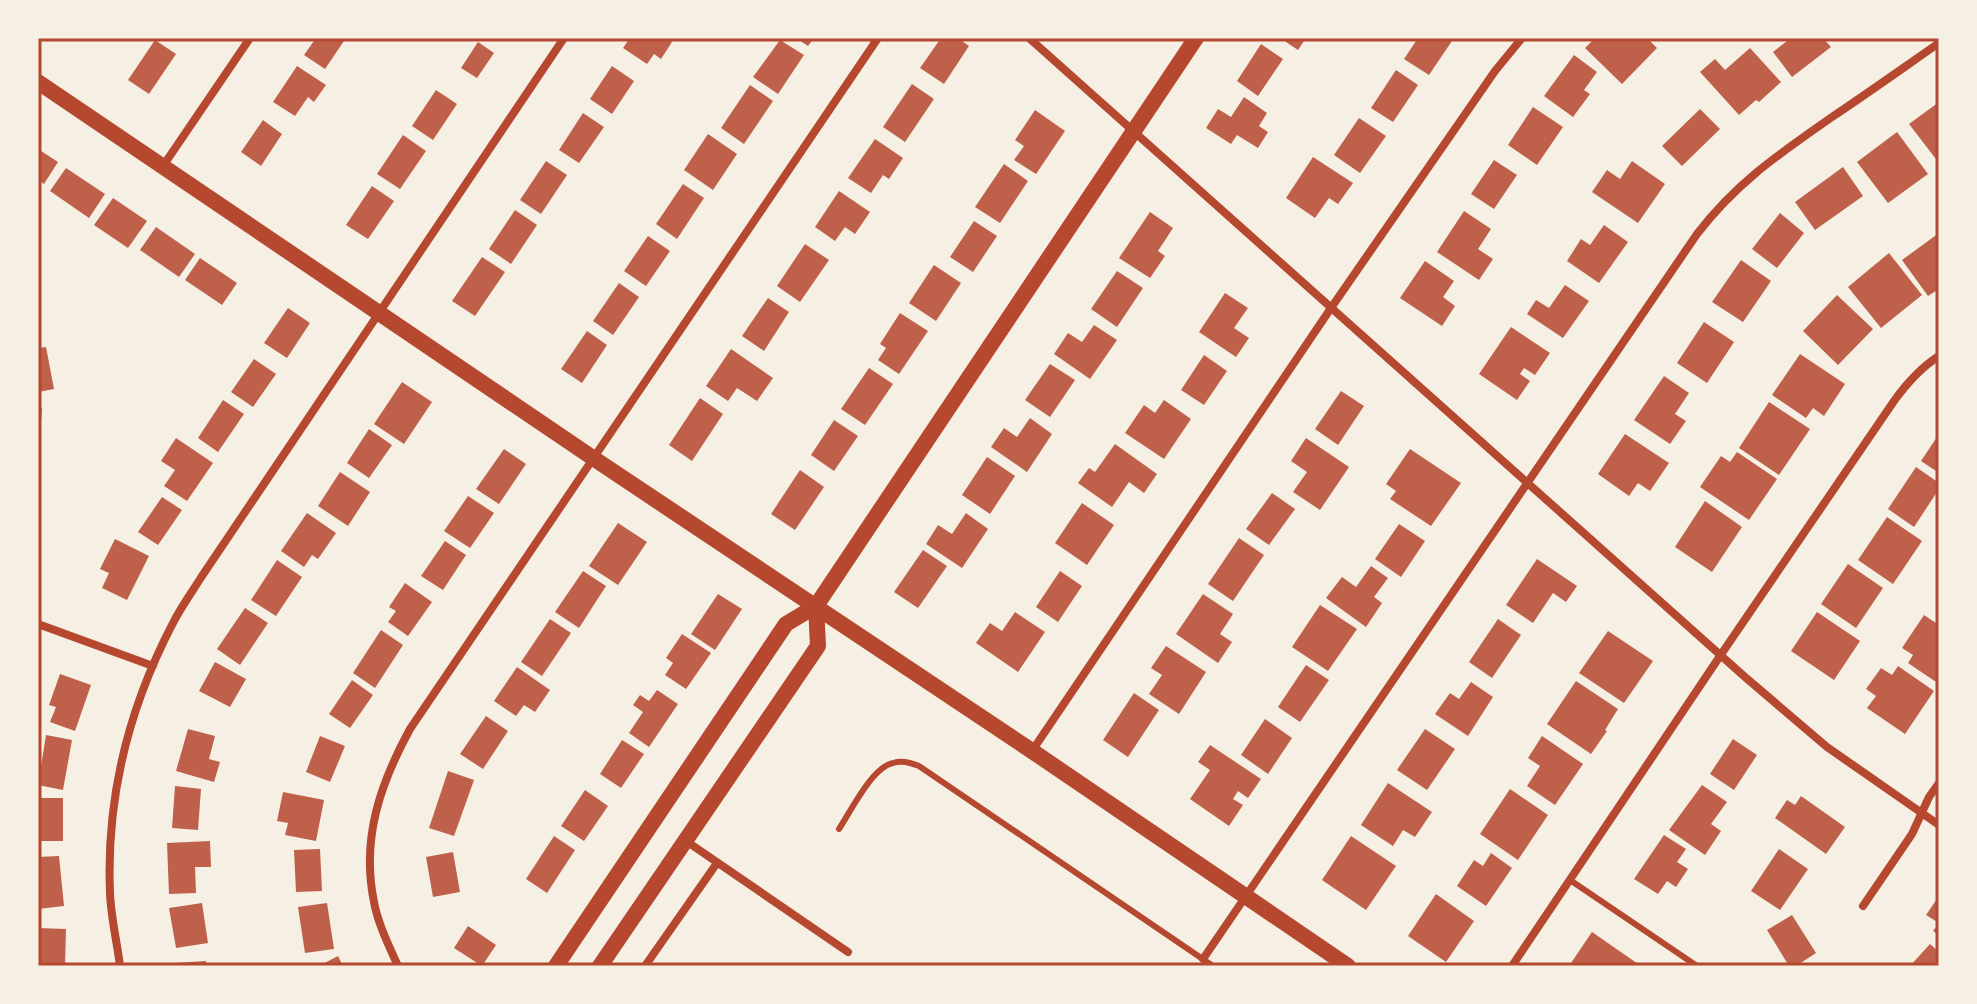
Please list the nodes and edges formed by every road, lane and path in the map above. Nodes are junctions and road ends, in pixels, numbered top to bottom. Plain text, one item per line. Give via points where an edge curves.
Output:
1 (250, 38) edge
2 (564, 38) edge
3 (878, 38) edge
4 (1029, 38) edge
5 (1196, 38) edge
6 (1522, 38) edge
7 (1939, 43) edge
8 (38, 82) edge
9 (1133, 131) junction
10 (162, 167) junction
11 (1331, 308) junction
12 (379, 313) junction
13 (1939, 356) edge
14 (593, 458) junction
15 (1526, 483) junction
16 (816, 606) junction
17 (38, 624) edge
18 (1720, 656) junction
19 (153, 666) junction
20 (1032, 751) junction
21 (1939, 783) edge
22 (1922, 814) junction
23 (1939, 825) edge
24 (839, 829) dead end
25 (686, 841) junction
26 (717, 863) junction
27 (1570, 880) junction
28 (1246, 898) junction
29 (1863, 906) dead end
30 (848, 952) dead end
31 (1203, 959) junction
32 (120, 966) edge
33 (398, 966) edge
34 (556, 966) edge
35 (600, 966) edge
36 (645, 966) edge
37 (1213, 966) edge
38 (1348, 966) edge
39 (1512, 966) edge
40 (1697, 966) edge

1 - 10 street
2 - 12 street
3 - 14 street
4 - 9 street
5 - 9 main road
6 - 11 street
7 - 15 street via 1778,154 1715,210
8 - 10 main road
9 - 11 street
9 - 16 main road
10 - 12 main road
11 - 15 street
11 - 20 street
12 - 14 main road
12 - 19 street via 202,576
13 - 18 street via 1894,401
14 - 16 main road
14 - 33 street via 410,729 380,794 370,863 374,903
15 - 18 street
15 - 28 street
16 - 20 main road
16 - 25 main road via 818,646
16 - 34 main road via 786,624
17 - 19 street
18 - 22 street via 1818,740
18 - 27 street
19 - 32 street via 134,713 114,797 110,895
20 - 28 main road
21 - 22 street
22 - 23 street
22 - 29 street
24 - 31 lane via 876,773 889,763 919,766
25 - 26 street
25 - 35 main road
26 - 30 street
26 - 36 street
27 - 39 street
27 - 40 lane
28 - 31 street
28 - 38 main road
31 - 37 lane

